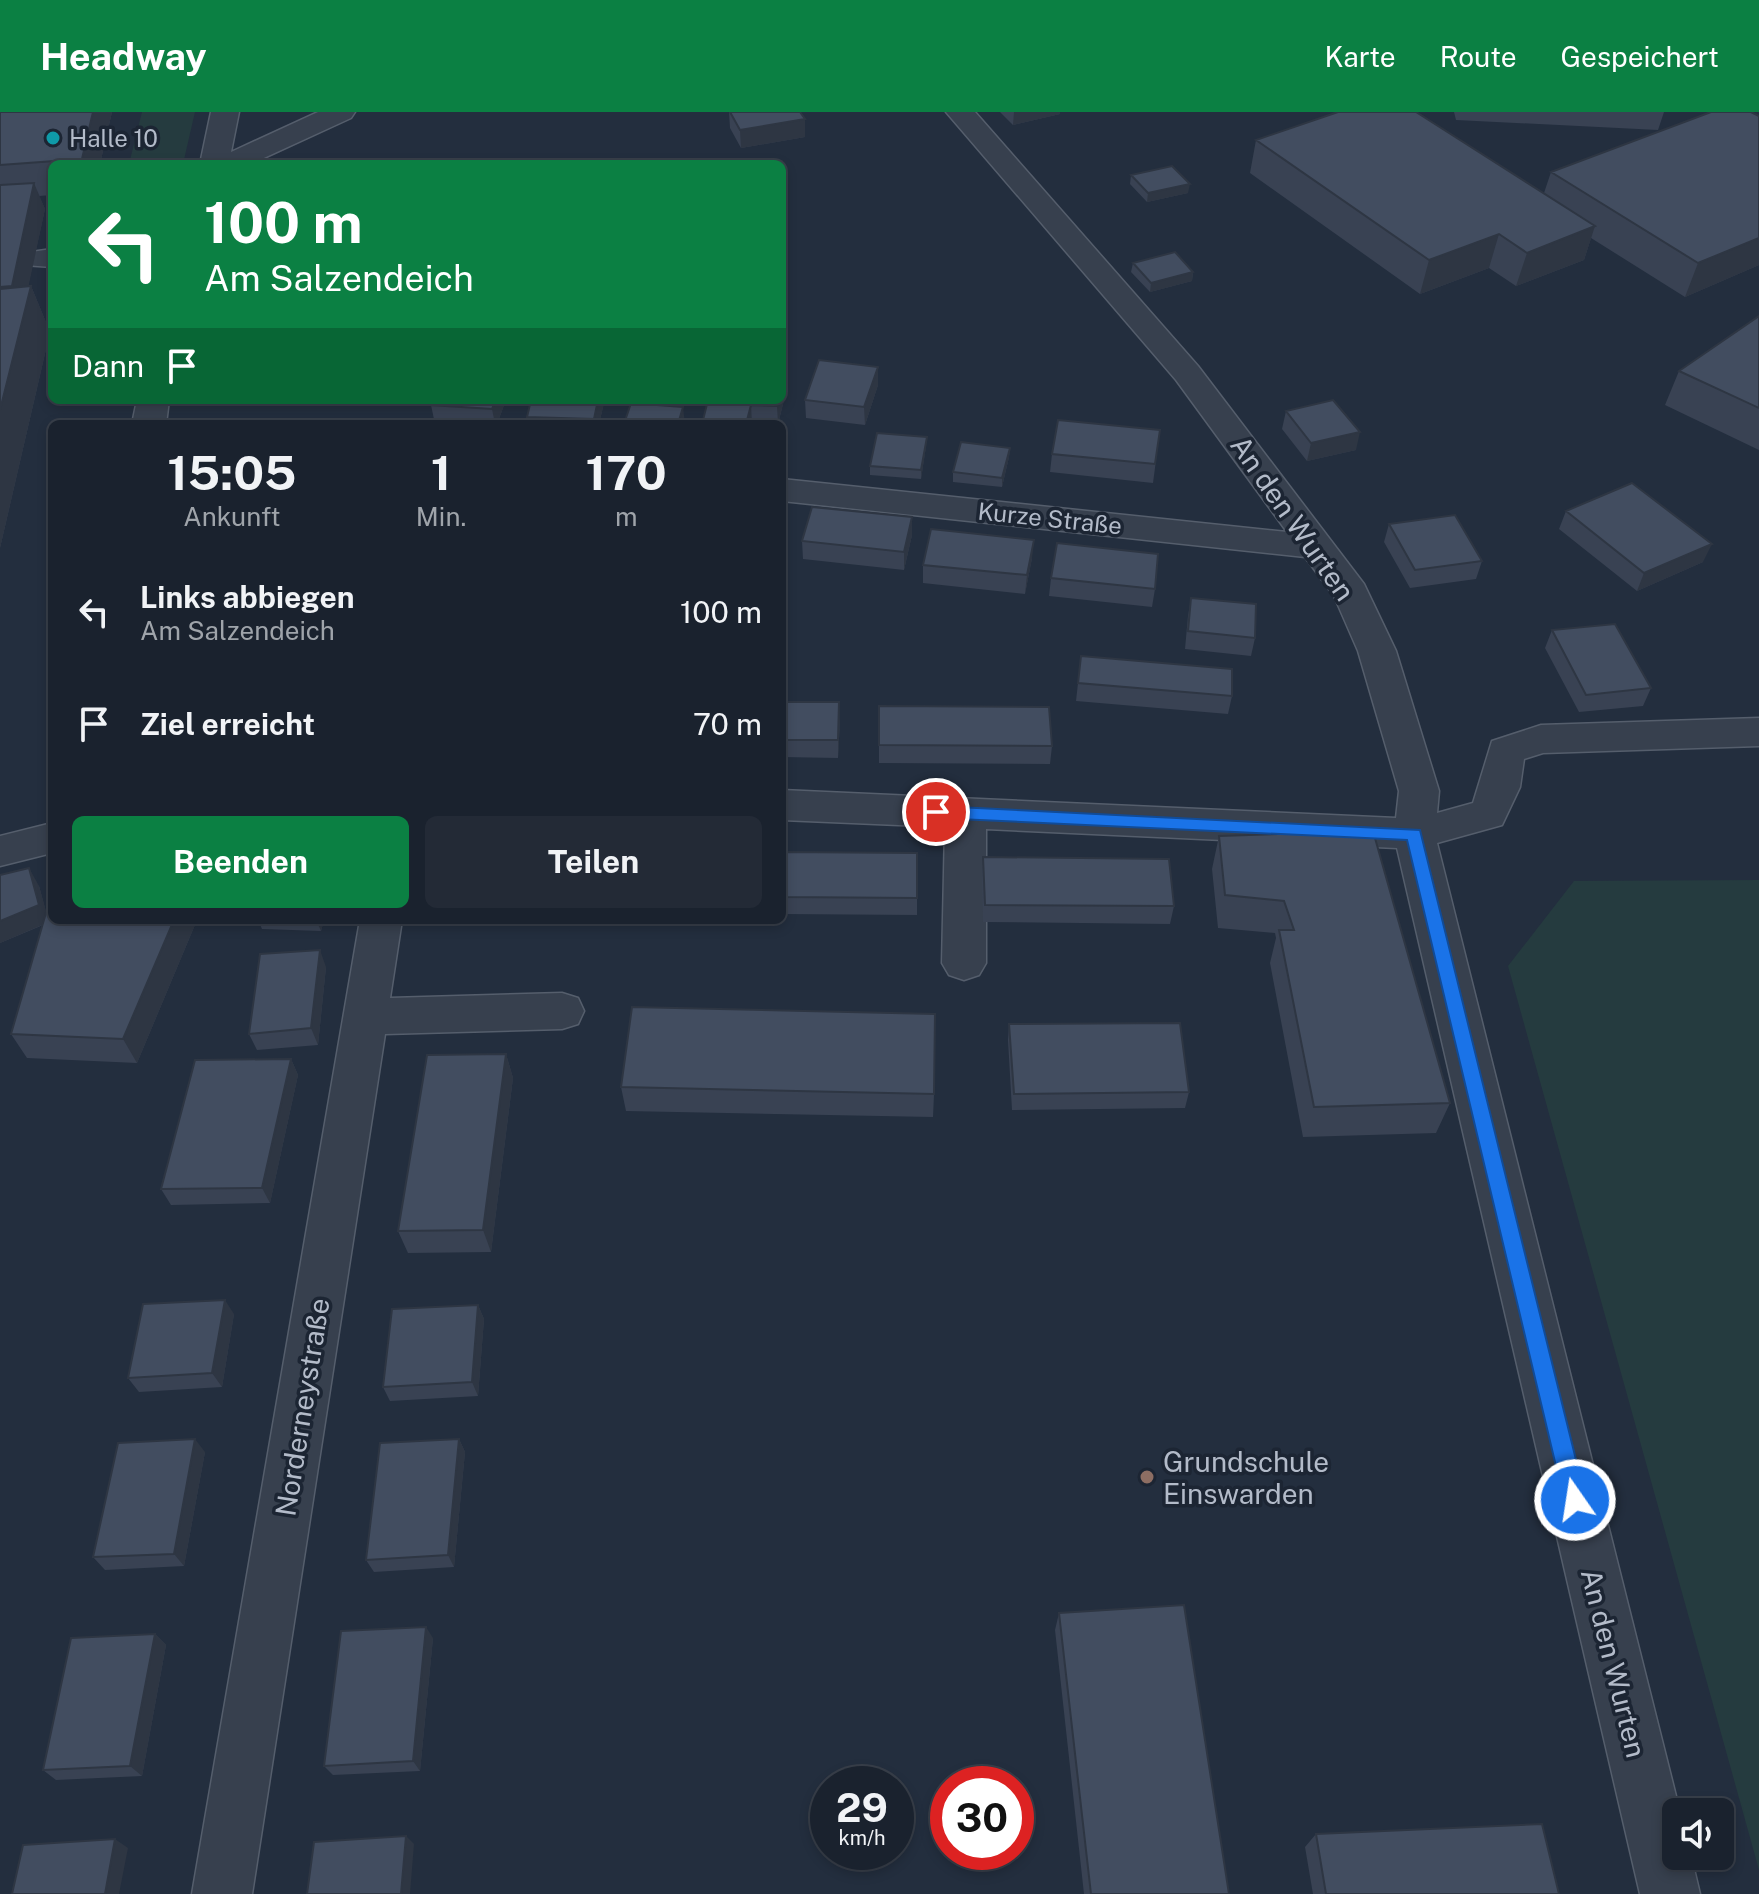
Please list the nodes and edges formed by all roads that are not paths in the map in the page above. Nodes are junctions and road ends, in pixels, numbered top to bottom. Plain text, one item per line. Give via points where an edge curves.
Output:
1 (225, 112) edge
2 (341, 112) edge
3 (960, 112) edge
4 (215, 160) edge
5 (237, 160) edge
6 (786, 490) edge
7 (1319, 547) junction
8 (1759, 732) edge
9 (786, 805) edge
10 (966, 813) junction
11 (1414, 834) junction
12 (48, 839) edge
13 (0, 851) edge
14 (380, 924) edge
15 (964, 963) dead end
16 (562, 1011) dead end
17 (365, 1017) junction
18 (222, 1894) edge
19 (1670, 1894) edge

1 - 4 street
2 - 5 street
3 - 7 street, An den Wurten via 1187,373
6 - 7 street, Kurze Straße
7 - 11 street, An den Wurten via 1351,593 1377,651 1419,791
8 - 11 street via 1541,739 1506,751 1500,787 1488,814
9 - 10 street
10 - 11 street
10 - 15 street
11 - 19 street, An den Wurten
12 - 13 street
14 - 17 street, Norderneystraße
16 - 17 street
17 - 18 street, Norderneystraße

